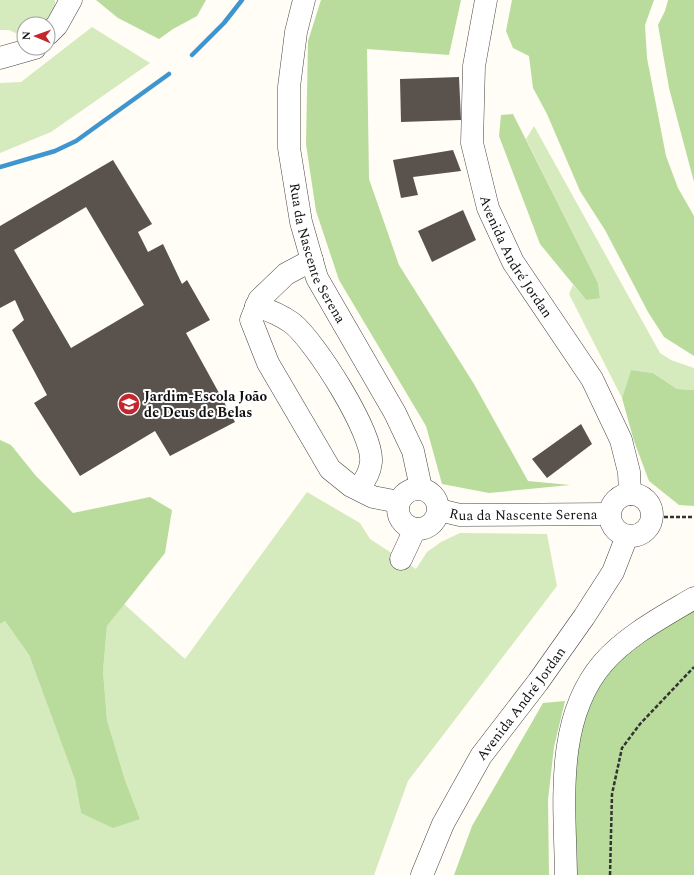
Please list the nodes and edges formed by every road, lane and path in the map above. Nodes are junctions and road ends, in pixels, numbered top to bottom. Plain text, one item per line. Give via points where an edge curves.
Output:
1 (71, 0) edge
2 (304, 0) edge
3 (486, 0) edge
4 (56, 27) edge
5 (16, 53) edge
6 (0, 58) edge
7 (312, 260) junction
8 (256, 306) junction
9 (421, 488) junction
10 (358, 490) junction
11 (630, 494) junction
12 (399, 502) junction
13 (438, 510) junction
14 (610, 514) junction
15 (652, 517) junction
16 (694, 517) edge
17 (415, 529) junction
18 (627, 536) junction
19 (401, 558) dead end
20 (694, 598) edge
21 (694, 667) edge
22 (422, 875) edge
23 (566, 875) edge
24 (610, 875) edge

1 - 4 street
2 - 7 street, Rua da Nascente Serena via 296,32 289,87 289,148 301,222
3 - 11 street, Avenida André Jordan via 474,66 472,143 488,208 513,262 592,379 621,440 628,469
5 - 6 street
7 - 8 street via 286,274
7 - 9 street, Rua da Nascente Serena via 317,278 395,413 413,451
8 - 10 street via 250,320 268,363 330,469
8 - 10 street via 292,323 302,333 320,355 364,430 370,448 371,463 366,480
9 - 12 street via 407,492
9 - 13 street via 436,498
10 - 12 street via 373,497
11 - 14 street via 622,495 616,500 611,506
11 - 15 street via 639,495 646,500 651,508
12 - 17 street via 403,522
13 - 14 street, Rua da Nascente Serena via 460,515
13 - 17 street via 433,522 422,529
14 - 18 street via 610,522 614,529
15 - 16 path
15 - 18 street via 644,532 636,536
17 - 19 street
18 - 22 street, Avenida André Jordan via 613,572 584,617 481,756 443,824
20 - 23 street via 638,632 603,662 582,695 569,732 565,791
21 - 24 path via 640,724 622,748 612,794

